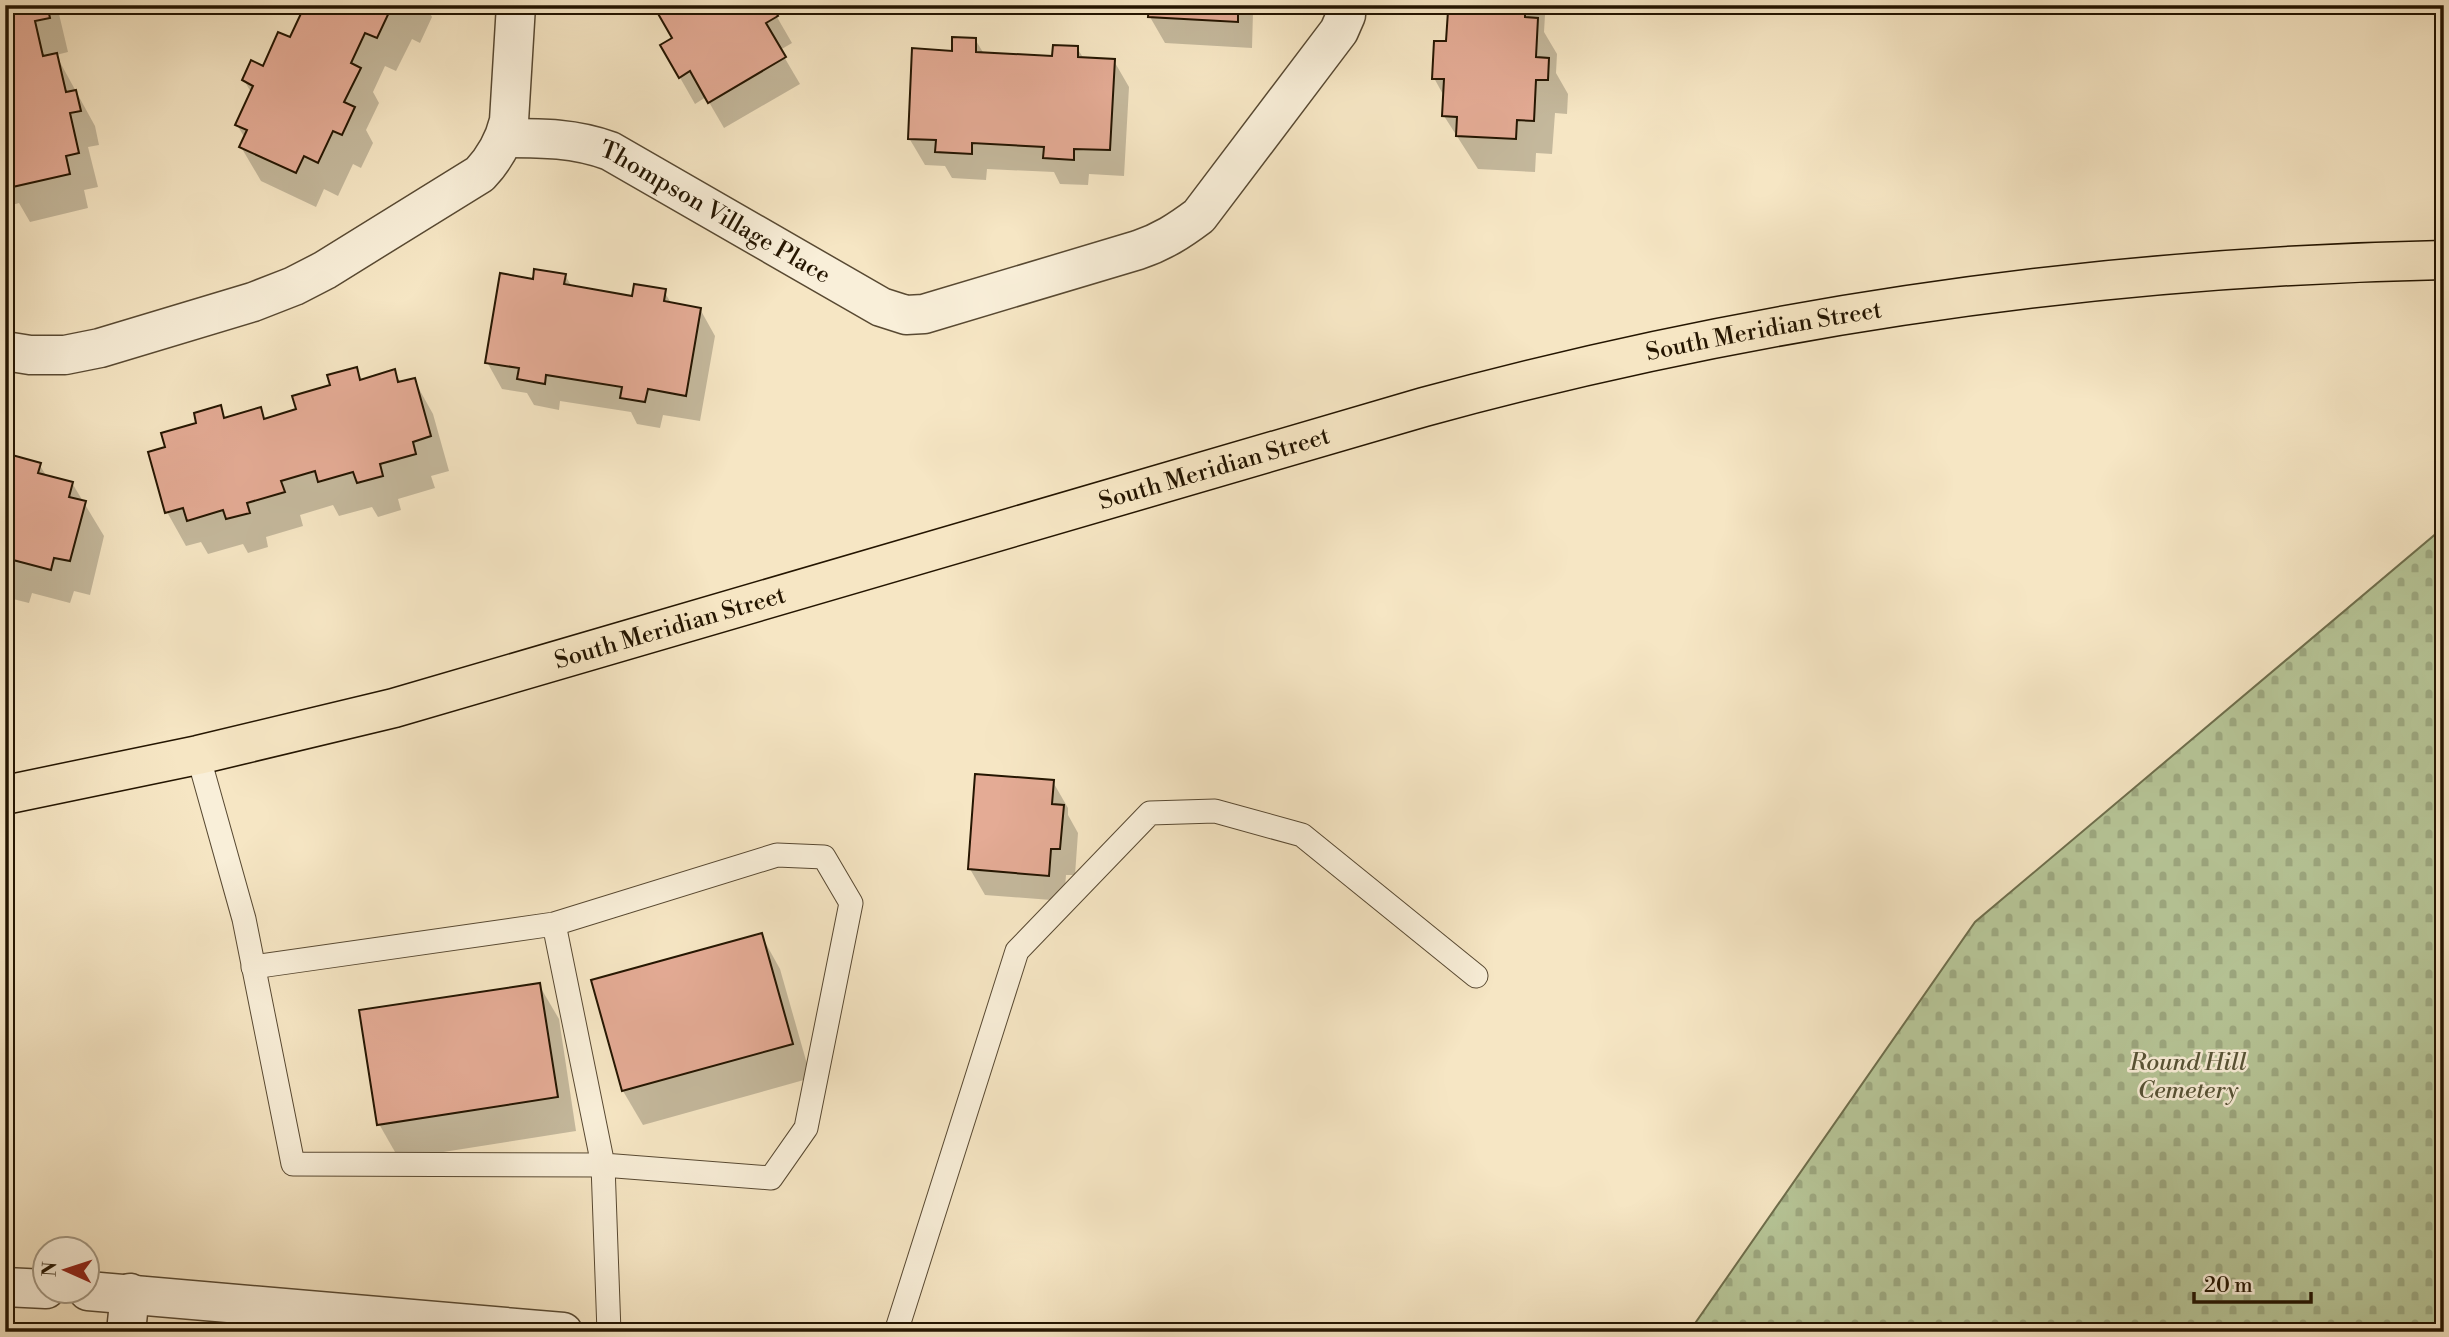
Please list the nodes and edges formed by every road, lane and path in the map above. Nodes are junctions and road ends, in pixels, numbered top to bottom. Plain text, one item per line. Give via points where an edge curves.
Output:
1 (516, 5) edge
2 (1346, 5) edge
3 (505, 138) junction
4 (2444, 260) edge
5 (5, 351) edge
6 (198, 755) junction
7 (5, 795) edge
8 (554, 924) junction
9 (253, 967) junction
10 (1476, 976) dead end
11 (603, 1165) junction
12 (5, 1287) edge
13 (32, 1288) edge
14 (102, 1292) edge
15 (130, 1293) junction
16 (126, 1332) edge
17 (563, 1332) edge
18 (609, 1332) edge
19 (895, 1332) edge

1 - 3 street
2 - 3 street, Thompson Village Place via 1339,31 1199,216 1178,232 1138,250 924,314 906,315 881,307 610,151 558,138
3 - 5 street via 480,174 294,286 100,348 65,355
4 - 6 main road, South Meridian Street via 2265,266 2078,282 1865,310 1655,349 1424,407 394,708
6 - 7 main road, South Meridian Street
6 - 9 lane
8 - 9 lane
8 - 11 lane
8 - 11 lane via 777,855 824,857 851,903 806,1128 771,1178
9 - 11 lane via 293,1164
10 - 19 lane via 1302,835 1215,811 1150,813 1017,951
11 - 18 lane
12 - 13 street
14 - 15 street
15 - 16 street
15 - 17 street

